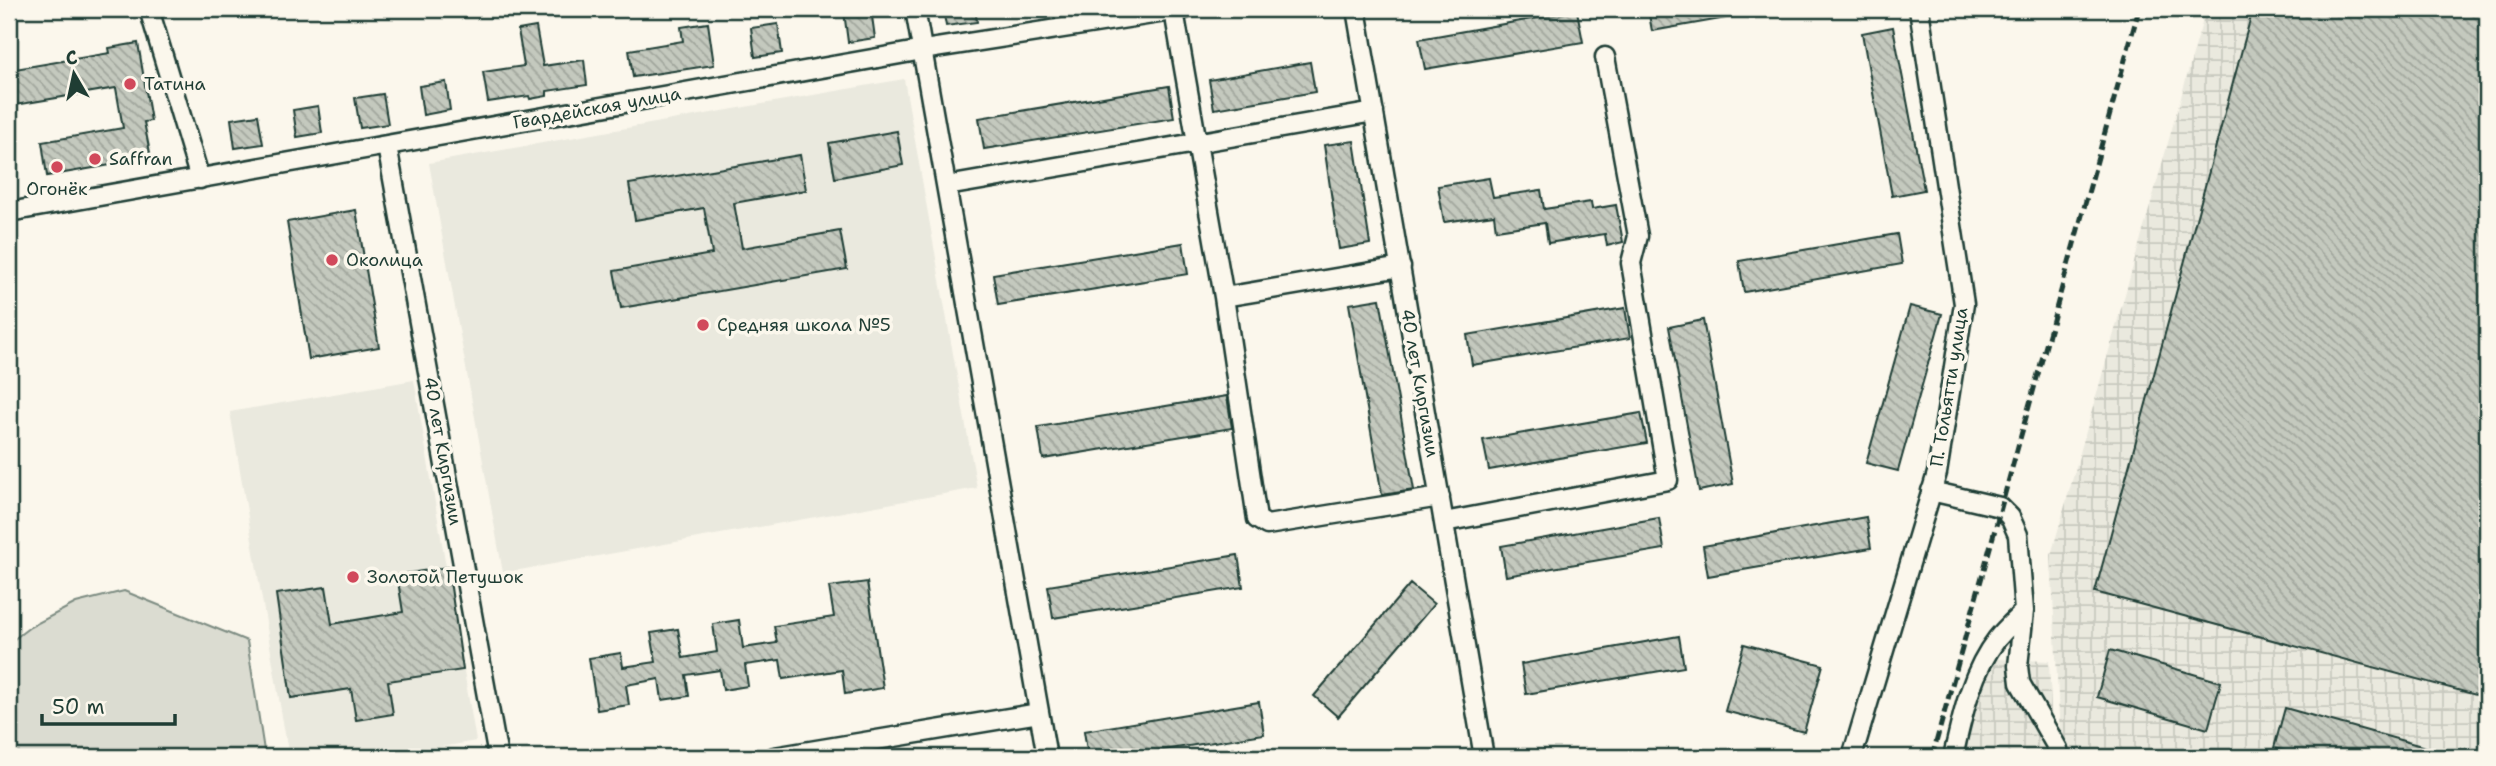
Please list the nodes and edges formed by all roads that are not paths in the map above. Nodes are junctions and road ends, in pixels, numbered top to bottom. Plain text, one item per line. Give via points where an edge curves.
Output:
1 (149, 9) edge
2 (915, 9) edge
3 (1356, 9) edge
4 (1919, 9) edge
5 (1180, 10) edge
6 (923, 50) junction
7 (1605, 57) dead end
8 (1374, 112) junction
9 (1198, 144) junction
10 (387, 146) junction
11 (200, 179) junction
12 (947, 186) junction
13 (9, 212) edge
14 (1401, 267) junction
15 (1224, 296) junction
16 (1931, 491) junction
17 (1440, 497) junction
18 (1444, 522) junction
19 (2024, 611) junction
20 (1039, 713) junction
21 (852, 751) edge
22 (498, 757) edge
23 (774, 757) edge
24 (1047, 757) edge
25 (1485, 757) edge
26 (1853, 757) edge
27 (1953, 757) edge
28 (2059, 757) edge

1 - 11 street
2 - 6 street
3 - 8 street, 40 лет Киргизии
4 - 16 street, П. Тольятти улица via 1964,304
5 - 6 street, Гвардейская улица
5 - 9 street
6 - 10 street, Гвардейская улица
6 - 12 street
7 - 18 street via 1638,236 1631,263 1668,480
8 - 9 street
8 - 14 street, 40 лет Киргизии
9 - 12 street
9 - 15 street
10 - 11 street, Гвардейская улица
10 - 22 street, 40 лет Киргизии
11 - 13 street, Гвардейская улица
12 - 20 street
14 - 15 street
14 - 17 street, 40 лет Киргизии
15 - 17 street via 1254,515 1260,523
16 - 19 street via 2000,508 2010,517 2018,535
16 - 26 street, П. Тольятти улица
17 - 18 street, 40 лет Киргизии
18 - 25 street, 40 лет Киргизии
19 - 27 street via 1998,637 1980,668
19 - 28 street via 2020,683
20 - 21 street
20 - 24 street
21 - 23 street

